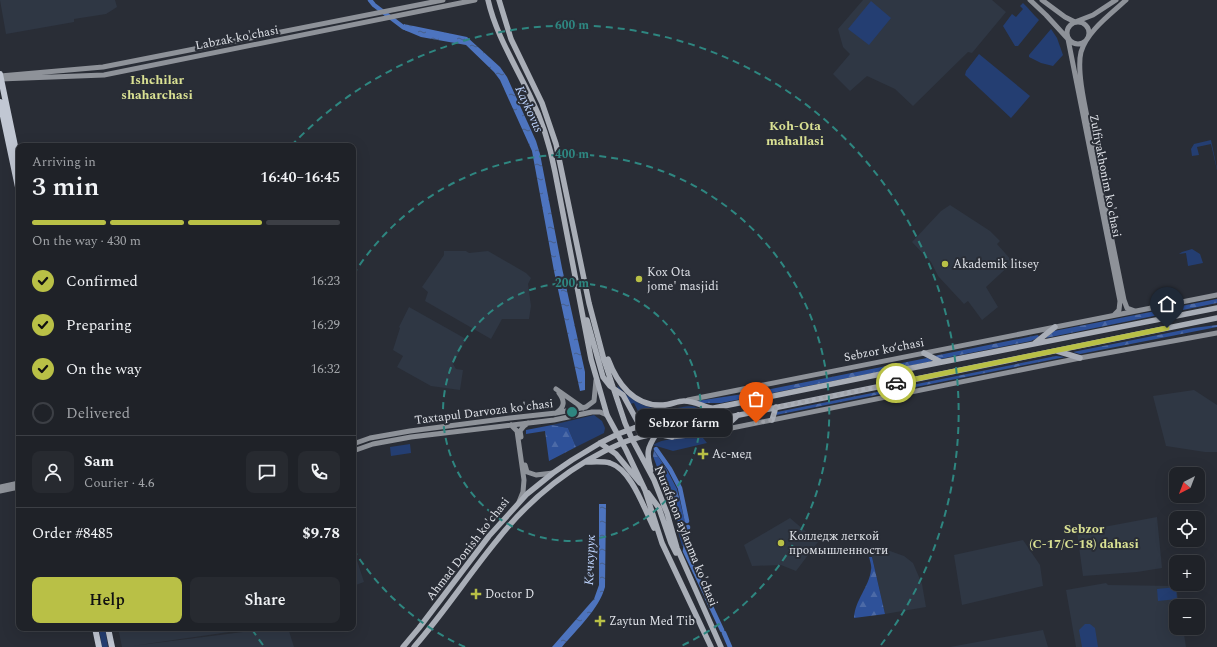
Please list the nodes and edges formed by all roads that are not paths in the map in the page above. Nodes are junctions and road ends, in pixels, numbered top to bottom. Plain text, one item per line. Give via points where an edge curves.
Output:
1 (442, 0) edge
2 (475, 0) edge
3 (488, 0) edge
4 (499, 0) edge
5 (1030, 0) edge
6 (1042, 0) edge
7 (1116, 0) edge
8 (1126, 0) edge
9 (1075, 22) junction
10 (1068, 39) junction
11 (1088, 39) junction
12 (523, 64) junction
13 (516, 68) junction
14 (0, 77) edge
15 (0, 102) edge
16 (16, 151) edge
17 (16, 178) edge
18 (579, 294) junction
19 (1217, 295) edge
20 (1217, 308) edge
21 (1136, 311) junction
22 (1113, 316) junction
23 (1217, 320) edge
24 (1055, 327) junction
25 (596, 330) junction
26 (1217, 333) edge
27 (1032, 344) junction
28 (1054, 351) junction
29 (994, 352) junction
30 (924, 354) junction
31 (1080, 358) junction
32 (941, 362) junction
33 (996, 363) junction
34 (596, 379) junction
35 (613, 388) junction
36 (770, 397) junction
37 (685, 401) junction
38 (583, 408) junction
39 (714, 408) junction
40 (774, 408) junction
41 (556, 413) junction
42 (607, 415) junction
43 (739, 415) junction
44 (527, 416) junction
45 (772, 420) junction
46 (529, 423) junction
47 (520, 424) junction
48 (511, 425) junction
49 (640, 426) junction
50 (627, 430) junction
51 (722, 430) junction
52 (517, 432) junction
53 (657, 433) junction
54 (618, 434) junction
55 (672, 437) junction
56 (632, 439) junction
57 (652, 440) junction
58 (622, 442) junction
59 (356, 443) edge
60 (600, 443) junction
61 (609, 448) junction
62 (356, 450) edge
63 (585, 462) junction
64 (553, 473) junction
65 (654, 480) junction
66 (16, 484) edge
67 (0, 487) edge
68 (16, 488) edge
69 (645, 490) junction
70 (0, 491) edge
71 (518, 503) junction
72 (662, 543) junction
73 (699, 600) junction
74 (95, 631) edge
75 (109, 631) edge
76 (98, 647) edge
77 (112, 647) edge
78 (403, 647) edge
79 (414, 647) edge
80 (711, 647) edge
81 (721, 647) edge

1 - 14 main road, Labzak ko'chasi via 103,67
2 - 14 main road, Labzak ko'chasi via 104,75
3 - 13 main road, Nurafshon aylanma ko'chasi via 496,28
4 - 12 main road, Nurafshon aylanma ko'chasi via 511,39
5 - 10 main road
6 - 9 main road
7 - 9 main road via 1093,15
8 - 11 main road
9 - 10 main road via 1069,26
9 - 11 main road via 1086,25
10 - 11 main road via 1074,44 1082,44
10 - 22 main road, Zulfiyakhonim ko'chasi via 1120,301
11 - 21 main road, Zulfiyakhonim ko'chasi via 1079,63 1085,102 1124,300 1127,308
12 - 13 main road via 518,64
12 - 25 main road, Nurafshon aylanma ko'chasi via 542,103 556,144
13 - 18 main road, Nurafshon aylanma ko'chasi via 537,111 551,153
14 - 16 highway
15 - 17 highway
18 - 34 main road, Nurafshon aylanma ko'chasi
18 - 35 main road via 603,377
19 - 21 main road, Sebzor ko‘chasi
20 - 27 main road, Sebzor ko‘chasi
21 - 22 main road, Sebzor ko‘chasi
22 - 24 main road, Sebzor ko‘chasi
23 - 28 main road
24 - 27 main road
24 - 30 main road, Sebzor ko‘chasi
25 - 35 main road, Nurafshon aylanma ko'chasi
25 - 37 main road, Sebzor ko‘chasi via 613,372 620,385 628,392 642,401 655,405
26 - 31 main road
27 - 29 main road, Sebzor ko‘chasi
28 - 31 main road
28 - 33 main road
29 - 32 main road, Sebzor ko‘chasi
29 - 33 main road
30 - 32 main road
30 - 37 main road, Sebzor ko‘chasi
31 - 45 main road
32 - 36 main road, Sebzor ko‘chasi
33 - 40 main road
34 - 38 main road via 594,401
34 - 42 main road, Nurafshon aylanma ko'chasi
35 - 49 main road via 623,395
35 - 50 main road, Nurafshon aylanma ko'chasi
36 - 39 main road, Sebzor ko‘chasi
36 - 40 main road
37 - 39 main road
38 - 41 main road, Taxtapul Darvoza ko'chasi
38 - 41 main road via 556,389 564,403
39 - 49 main road, Sebzor ko‘chasi
40 - 43 main road
40 - 45 main road
41 - 44 main road, Taxtapul Darvoza ko'chasi
42 - 46 main road, Taxtapul Darvoza ko'chasi via 592,412
42 - 54 main road, Nurafshon aylanma ko'chasi
43 - 51 main road
43 - 53 main road
44 - 47 main road
44 - 59 main road, Taxtapul Darvoza ko'chasi via 410,431
45 - 51 main road
46 - 47 main road, Taxtapul Darvoza ko'chasi
46 - 64 main road via 520,431 525,469 532,475
47 - 48 main road, Taxtapul Darvoza ko'chasi
47 - 52 main road
48 - 52 main road
48 - 62 main road, Taxtapul Darvoza ko'chasi via 411,437
49 - 50 main road, Sebzor ko‘chasi
49 - 53 main road via 648,432
50 - 54 main road, Sebzor ko‘chasi
50 - 56 main road, Nurafshon aylanma ko'chasi
51 - 55 main road
52 - 71 main road via 524,480 523,492
53 - 55 main road
53 - 56 main road
53 - 57 main road
54 - 58 main road, Nurafshon aylanma ko'chasi
54 - 60 main road, Ahmad Donish ko'chasi
55 - 57 main road
56 - 58 main road
56 - 65 main road, Nurafshon aylanma ko'chasi
57 - 65 main road via 647,455
58 - 61 main road, Ahmad Donish ko'chasi
58 - 69 main road, Nurafshon aylanma ko'chasi
60 - 61 main road
60 - 64 main road, Ahmad Donish ko'chasi
61 - 63 main road, Ahmad Donish ko'chasi
61 - 69 main road
63 - 72 main road via 608,462 624,472
63 - 79 main road, Ahmad Donish ko'chasi via 540,495 517,517
64 - 71 main road, Ahmad Donish ko'chasi
65 - 73 main road, Nurafshon aylanma ko'chasi via 677,548
66 - 67 main road
68 - 70 main road
69 - 72 main road, Nurafshon aylanma ko'chasi
69 - 73 main road via 659,508 671,543
71 - 78 main road, Ahmad Donish ko'chasi via 489,536
72 - 80 main road, Nurafshon aylanma ko'chasi
73 - 81 main road, Nurafshon aylanma ko'chasi
74 - 76 highway
75 - 77 highway

